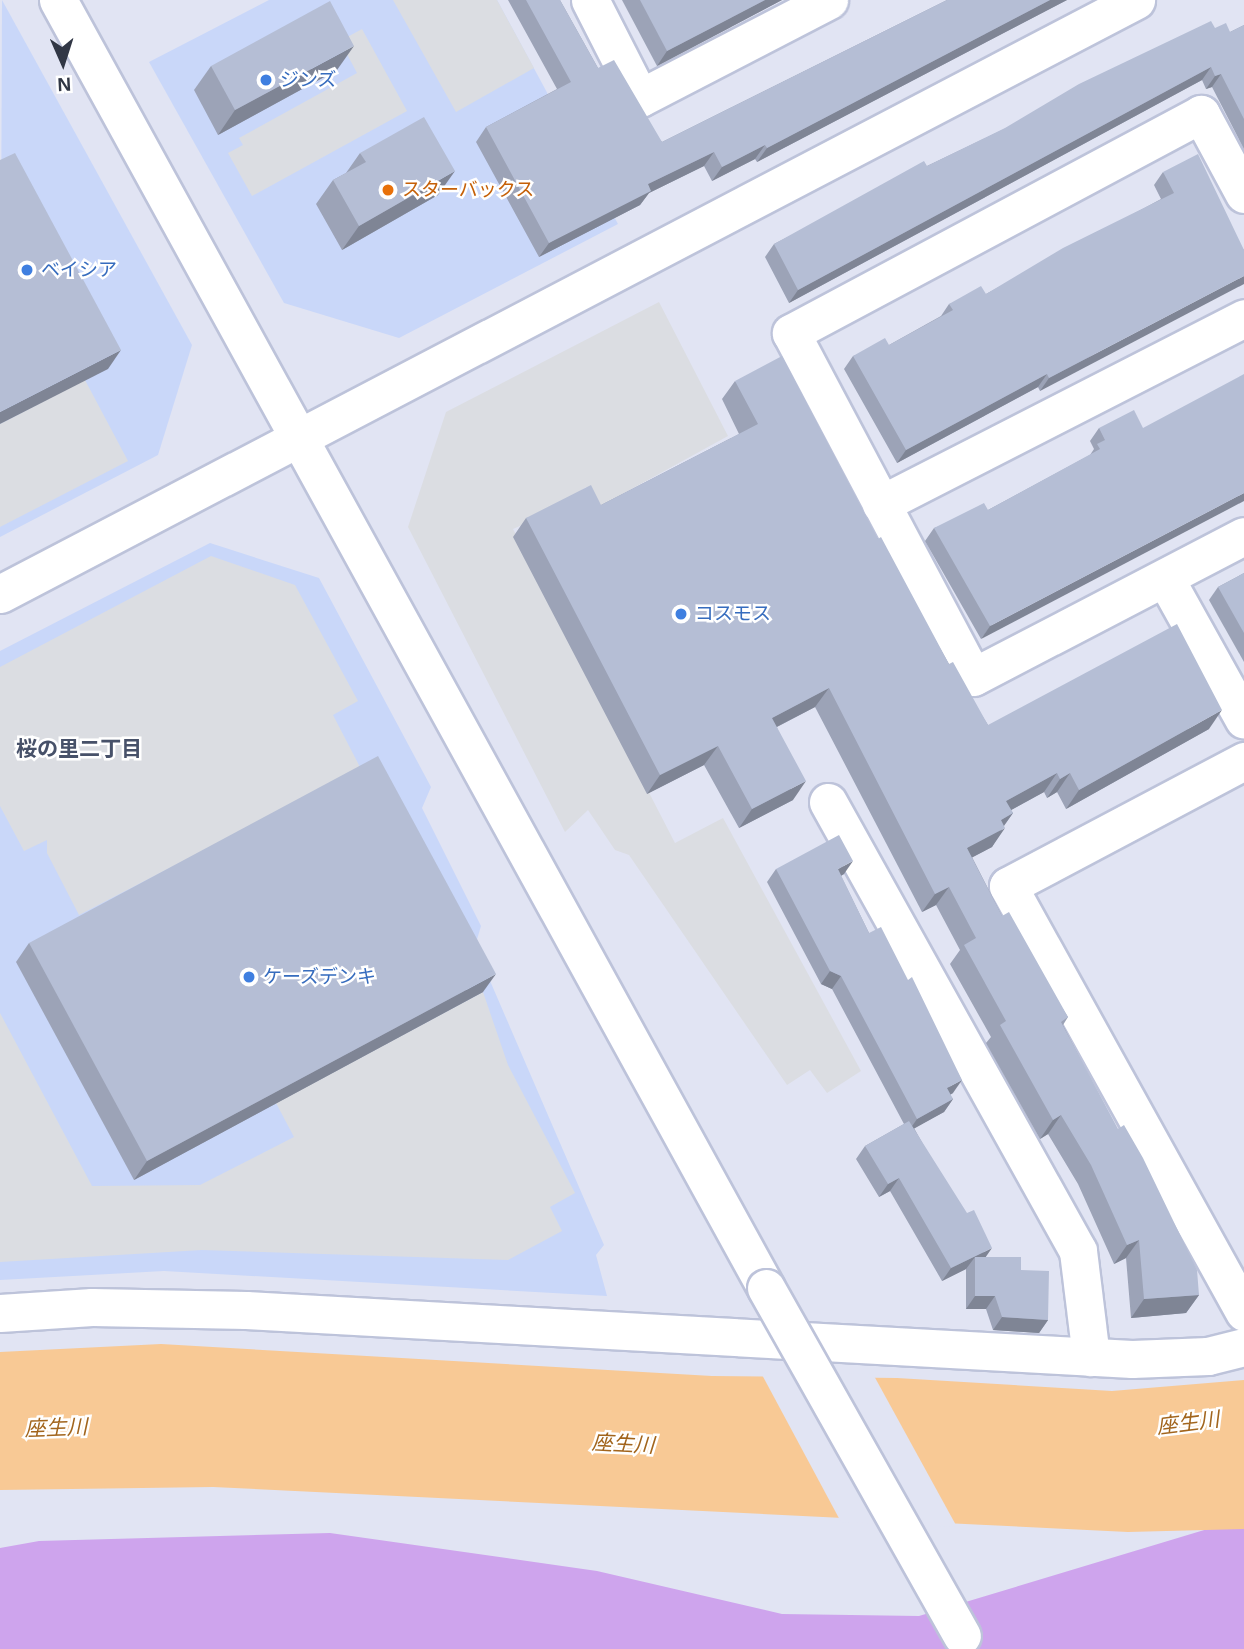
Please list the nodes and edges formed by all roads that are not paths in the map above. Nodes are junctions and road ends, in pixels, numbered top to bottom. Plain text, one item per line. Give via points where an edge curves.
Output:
1 (590, 0) edge
2 (829, 0) edge
3 (1136, 0) edge
4 (61, 6) edge
5 (1244, 194) edge
6 (1244, 318) edge
7 (299, 439) junction
8 (881, 505) junction
9 (1244, 536) edge
10 (1164, 578) junction
11 (0, 594) edge
12 (1244, 720) edge
13 (1244, 761) edge
14 (828, 802) dead end
15 (1244, 1312) edge
16 (0, 1313) edge
17 (1244, 1347) edge
18 (1091, 1357) junction
19 (965, 1642) edge

1 - 2 street via 640,98
3 - 7 street
4 - 7 street
5 - 8 street via 1201,114 791,333
6 - 8 street
7 - 11 street
7 - 19 street, bridge
8 - 10 street via 973,677
9 - 10 street
10 - 12 street
13 - 15 street via 1008,886
14 - 18 street via 1078,1251
16 - 18 street via 92,1307 220,1309
17 - 18 street via 1208,1356

